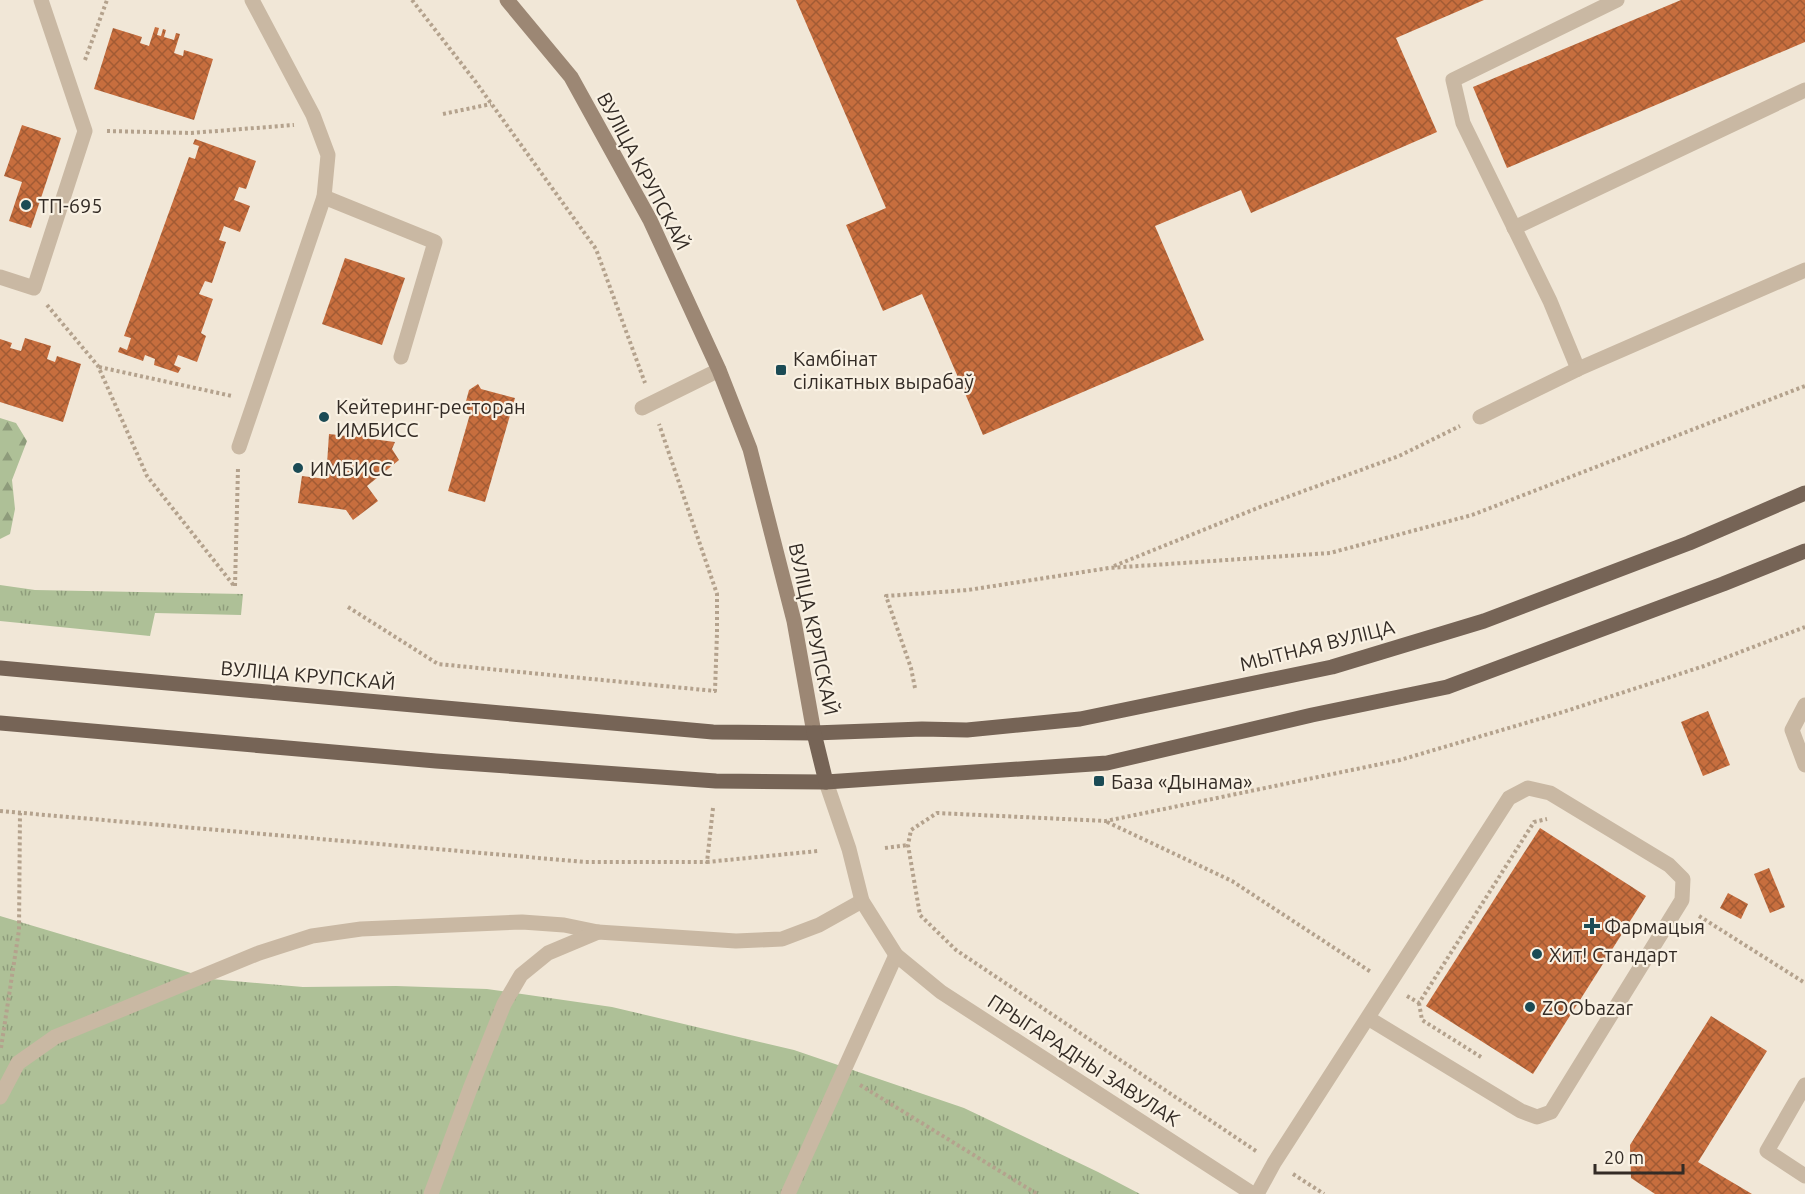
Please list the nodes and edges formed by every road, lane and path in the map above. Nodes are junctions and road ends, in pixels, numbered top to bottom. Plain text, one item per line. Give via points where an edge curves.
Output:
1 (41, 0) edge
2 (107, 0) edge
3 (252, 0) edge
4 (412, 0) edge
5 (507, 0) edge
6 (1617, 0) edge
7 (1805, 90) edge
8 (73, 95) junction
9 (491, 104) junction
10 (443, 114) dead end
11 (316, 124) junction
12 (85, 131) junction
13 (324, 197) junction
14 (1514, 228) junction
15 (1805, 270) edge
16 (0, 277) edge
17 (34, 288) junction
18 (401, 357) dead end
19 (98, 366) junction
20 (1578, 369) junction
21 (719, 370) junction
22 (1805, 386) edge
23 (255, 401) junction
24 (647, 406) junction
25 (1480, 417) joint
26 (239, 447) joint
27 (1805, 493) edge
28 (1805, 551) edge
29 (1109, 568) junction
30 (348, 607) dead end
31 (1805, 627) edge
32 (0, 668) edge
33 (915, 688) dead end
34 (1805, 705) edge
35 (0, 723) edge
36 (814, 734) junction
37 (1805, 765) edge
38 (826, 782) junction
39 (713, 808) dead end
40 (0, 811) edge
41 (20, 813) junction
42 (1557, 819) dead end
43 (1106, 821) junction
44 (908, 845) junction
45 (885, 848) dead end
46 (818, 850) dead end
47 (707, 862) junction
48 (862, 901) junction
49 (1680, 904) junction
50 (598, 932) junction
51 (896, 955) junction
52 (1805, 983) edge
53 (1389, 984) junction
54 (1419, 1003) junction
55 (1368, 1018) junction
56 (0, 1054) edge
57 (1488, 1061) dead end
58 (842, 1074) junction
59 (1805, 1085) edge
60 (0, 1097) edge
61 (1275, 1163) junction
62 (1805, 1176) edge
63 (431, 1194) edge
64 (788, 1194) edge
65 (1037, 1194) edge
66 (1255, 1194) edge
67 (1324, 1194) edge

1 - 8 street
2 - 8 path
3 - 11 street
4 - 9 path
5 - 21 main road, ВУЛІЦА КРУПСКАЙ via 571,77 650,220
6 - 14 street via 1453,80 1463,123
7 - 14 street
8 - 12 street
9 - 10 path
9 - 24 path via 596,249
11 - 12 path via 191,133
11 - 13 street via 328,155
12 - 17 street
13 - 18 street via 435,242
13 - 23 street
14 - 20 street
15 - 20 street
16 - 17 street
17 - 19 path
19 - 23 path
19 - 26 path via 147,476 235,587
20 - 25 street
21 - 24 street
21 - 36 main road, ВУЛІЦА КРУПСКАЙ via 750,449 794,621
22 - 29 path via 1472,514 1330,553
23 - 26 street
24 - 30 path via 717,594 715,691 438,664
25 - 29 path via 1399,456
27 - 36 main road, МЫТНАЯ ВУЛІЦА via 1689,543 1485,621 1332,667 1080,719 967,729
28 - 38 main road via 1447,687 1107,763
29 - 33 path via 968,590 886,596
31 - 43 path via 1704,666 1400,760
32 - 36 main road, ВУЛІЦА КРУПСКАЙ via 713,732
34 - 37 street via 1792,730
35 - 38 main road via 672,779
36 - 38 main road
38 - 48 street, ПРЫГАРАДНЫ ЗАВУЛАК
39 - 47 path
40 - 41 path
41 - 47 path via 585,862
41 - 56 path via 19,930
42 - 54 path via 1534,822
43 - 44 path via 937,813 911,830
43 - 53 path via 1233,881
44 - 45 path
44 - 61 path via 920,915 956,950
46 - 47 path
48 - 50 street via 819,925 782,939 736,941
48 - 51 street, ПРЫГАРАДНЫ ЗАВУЛАК
49 - 52 path
49 - 53 street via 1683,879 1669,865 1550,793 1528,788 1509,798
49 - 55 street via 1551,1112 1537,1117 1521,1111
50 - 60 street via 522,922 361,929 312,936 259,953 55,1037 18,1063
50 - 63 street via 548,953 521,975 504,1004
51 - 58 street
51 - 66 street, ПРЫГАРАДНЫ ЗАВУЛАК via 941,992
53 - 54 path
53 - 55 street
54 - 57 path via 1422,1020
55 - 61 street
58 - 64 street
58 - 65 path
59 - 62 street via 1767,1151
61 - 66 street
61 - 67 path

